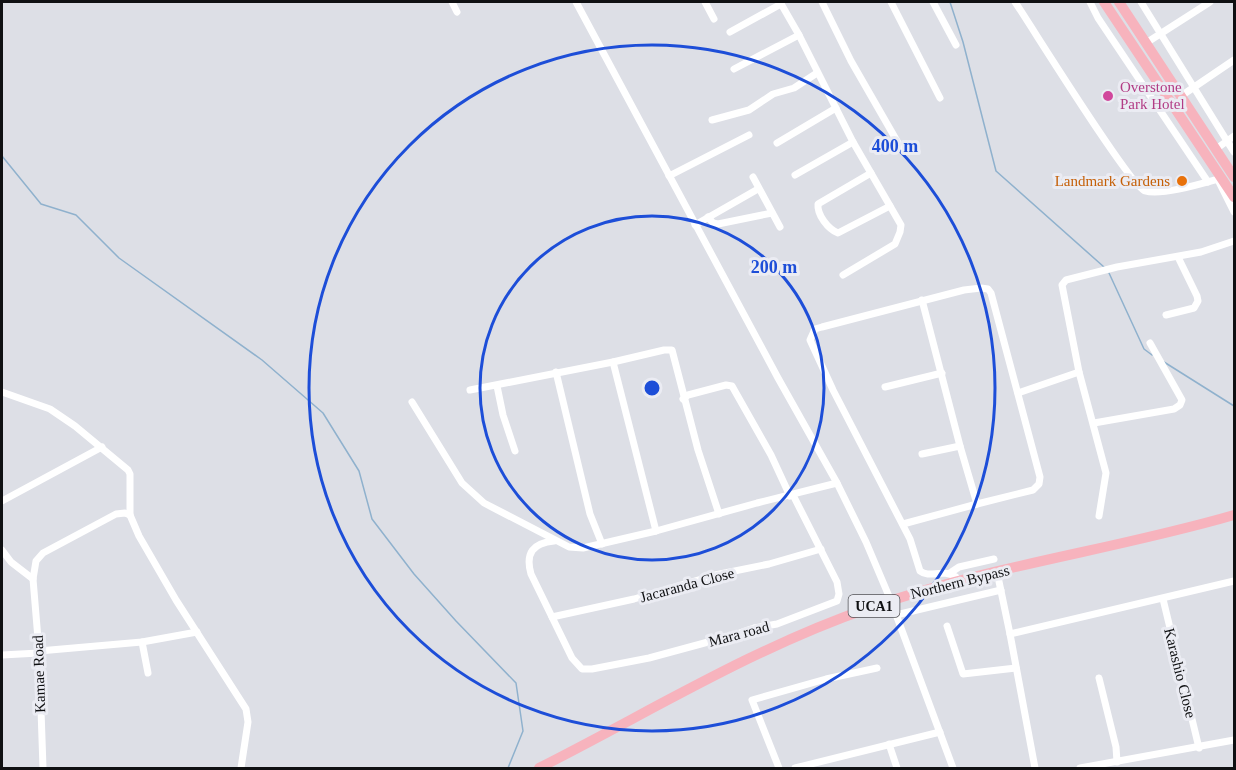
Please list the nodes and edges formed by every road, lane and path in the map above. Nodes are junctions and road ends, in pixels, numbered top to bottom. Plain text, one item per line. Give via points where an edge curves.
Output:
1 (452, 2) edge
2 (576, 2) edge
3 (705, 2) edge
4 (822, 2) edge
5 (891, 2) edge
6 (933, 2) edge
7 (1015, 2) edge
8 (1090, 2) edge
9 (1119, 2) edge
10 (1141, 2) edge
11 (1210, 2) edge
12 (780, 3) edge
13 (1107, 6) edge
14 (457, 12) dead end
15 (1098, 18) junction
16 (714, 19) dead end
17 (730, 32) dead end
18 (1161, 33) junction
19 (800, 35) junction
20 (1146, 43) junction
21 (956, 45) dead end
22 (1234, 60) edge
23 (734, 69) dead end
24 (817, 73) junction
25 (1193, 88) junction
26 (1181, 96) junction
27 (940, 98) dead end
28 (1202, 102) junction
29 (1173, 107) junction
30 (836, 108) junction
31 (1190, 109) junction
32 (1162, 113) junction
33 (712, 120) dead end
34 (749, 135) dead end
35 (1234, 136) edge
36 (1227, 141) junction
37 (853, 142) junction
38 (777, 143) dead end
39 (901, 148) dead end
40 (1216, 149) junction
41 (1234, 152) edge
42 (872, 173) junction
43 (795, 175) dead end
44 (669, 176) junction
45 (753, 177) dead end
46 (1234, 177) edge
47 (1220, 179) junction
48 (1208, 182) junction
49 (758, 189) junction
50 (1234, 197) edge
51 (890, 206) junction
52 (1234, 212) edge
53 (772, 213) junction
54 (708, 217) junction
55 (695, 225) junction
56 (780, 227) dead end
57 (1234, 241) edge
58 (1178, 257) junction
59 (843, 275) dead end
60 (922, 300) junction
61 (1166, 315) dead end
62 (1150, 343) dead end
63 (613, 362) junction
64 (556, 372) junction
65 (1079, 372) junction
66 (942, 373) junction
67 (497, 386) junction
68 (885, 387) dead end
69 (470, 390) dead end
70 (2, 392) edge
71 (1018, 393) junction
72 (683, 399) junction
73 (412, 402) dead end
74 (1094, 423) junction
75 (960, 446) junction
76 (102, 447) junction
77 (515, 451) dead end
78 (922, 454) dead end
79 (837, 483) junction
80 (792, 495) junction
81 (2, 501) edge
82 (976, 504) junction
83 (719, 514) junction
84 (130, 515) junction
85 (1234, 515) edge
86 (1098, 516) dead end
87 (903, 524) junction
88 (656, 531) junction
89 (554, 541) junction
90 (602, 544) junction
91 (821, 549) junction
92 (2, 550) edge
93 (994, 559) dead end
94 (997, 572) junction
95 (953, 577) junction
96 (33, 579) junction
97 (1234, 581) edge
98 (1000, 590) junction
99 (1162, 599) junction
100 (891, 601) junction
101 (896, 615) junction
102 (552, 617) junction
103 (947, 626) dead end
104 (197, 632) junction
105 (1010, 634) junction
106 (142, 642) junction
107 (39, 652) junction
108 (2, 655) edge
109 (878, 668) dead end
110 (1016, 668) junction
111 (148, 673) dead end
112 (1099, 678) dead end
113 (940, 732) junction
114 (1234, 740) edge
115 (889, 744) junction
116 (1198, 748) junction
117 (1117, 762) junction
118 (43, 768) edge
119 (241, 768) edge
120 (539, 768) edge
121 (779, 768) edge
122 (795, 768) edge
123 (897, 768) edge
124 (953, 768) edge
125 (1035, 768) edge
126 (1080, 768) edge

1 - 14 street
2 - 44 street
3 - 16 street
4 - 39 street
5 - 27 street
6 - 21 street
7 - 48 street via 1140,189 1152,192
8 - 15 street
9 - 20 main road
10 - 18 street
11 - 18 street
12 - 17 street
12 - 19 street
13 - 15 street
13 - 29 main road
15 - 32 street
18 - 20 street
18 - 25 street
19 - 23 street
19 - 24 street
20 - 26 main road
22 - 25 street
24 - 30 street
24 - 33 street via 749,110
25 - 26 street
25 - 28 street
26 - 31 main road
28 - 31 street
28 - 36 street
29 - 32 street
29 - 47 main road
30 - 37 street
30 - 38 street
31 - 40 main road
32 - 48 street
34 - 44 street
35 - 36 street
36 - 40 street
36 - 41 street
37 - 42 street
37 - 43 street
40 - 46 main road
42 - 51 street
42 - 51 street via 818,204 818,211 830,229 838,233
44 - 55 street
45 - 49 street
47 - 48 street
47 - 50 main road
47 - 52 street
49 - 53 street
49 - 54 street
51 - 59 street via 900,225 895,244
53 - 54 street via 718,224
53 - 56 street
54 - 55 street
55 - 79 street
57 - 58 street
58 - 61 street via 1198,301 1194,308
58 - 65 street via 1070,277 1064,282
60 - 66 street
60 - 71 street via 988,289
60 - 87 street via 815,329 810,339
62 - 74 street via 1178,391 1180,405
63 - 64 street
63 - 72 street via 672,350
63 - 88 street
64 - 67 street
64 - 90 street via 590,514
65 - 71 street
65 - 74 street
66 - 68 street
66 - 75 street
67 - 69 street
67 - 77 street
70 - 76 street via 50,409
71 - 82 street via 1040,481 1038,487
72 - 80 street, Mara road via 732,386
72 - 83 street
73 - 89 street via 470,492
74 - 86 street via 1106,473
75 - 78 street
75 - 82 street
76 - 81 street
76 - 84 street via 130,474
79 - 80 street
79 - 100 street
80 - 83 street
80 - 91 street, Mara road
82 - 87 street
83 - 88 street
84 - 96 street via 116,514 43,553 36,561
84 - 104 street via 138,536
85 - 94 main road, Northern Bypass / UCA1
87 - 95 street via 922,573
88 - 90 street
89 - 90 street via 575,548
89 - 102 street via 535,547 529,563
91 - 102 street, Jacaranda Close
91 - 102 street, Mara road via 837,582 837,601 777,624 649,658 582,669 570,655
92 - 96 street
93 - 95 street via 958,567
94 - 95 main road, Northern Bypass / UCA1
94 - 98 street
95 - 100 main road, Northern Bypass / UCA1
96 - 107 street, Kamae Road
97 - 99 street
98 - 101 street
98 - 105 street
99 - 105 street
99 - 116 street, Karashio Close
100 - 101 street
100 - 120 main road, Northern Bypass / UCA1 via 778,645
101 - 113 street
103 - 110 street via 963,674
104 - 106 street
104 - 119 street via 246,709 248,722
105 - 110 street
106 - 107 street
106 - 111 street
107 - 108 street
107 - 118 street, Kamae Road
109 - 121 street via 752,700
110 - 125 street
112 - 117 street
113 - 115 street
113 - 124 street
114 - 116 street
115 - 122 street
115 - 123 street
116 - 117 street
117 - 126 street

